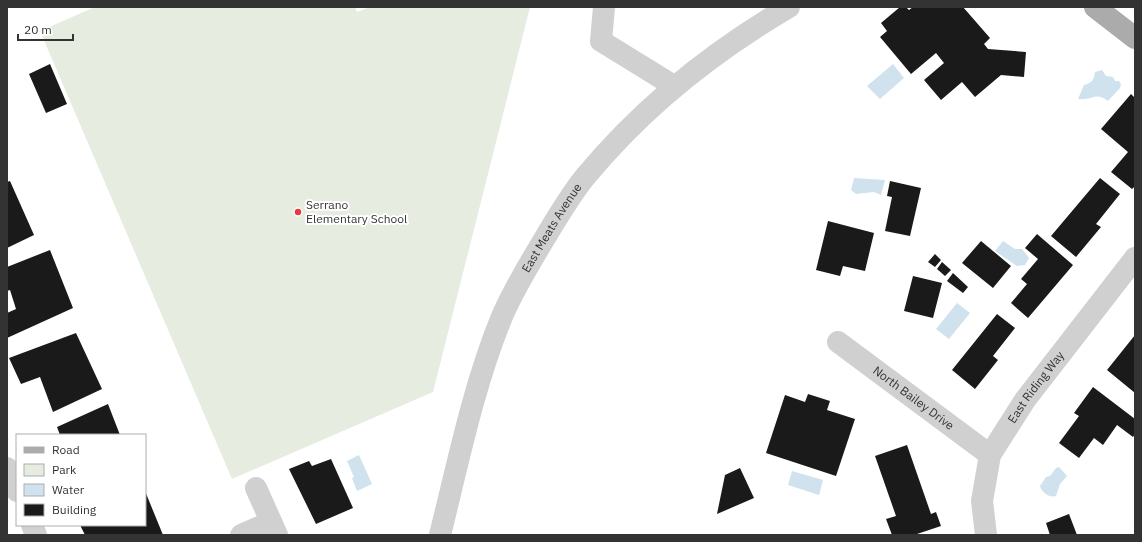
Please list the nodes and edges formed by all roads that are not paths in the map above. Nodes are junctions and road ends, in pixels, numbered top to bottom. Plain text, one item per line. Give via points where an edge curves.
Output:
1 (604, 7) edge
2 (789, 7) edge
3 (1095, 7) edge
4 (1135, 38) edge
5 (674, 86) junction
6 (1135, 258) edge
7 (838, 342) dead end
8 (990, 455) junction
9 (7, 468) edge
10 (256, 488) dead end
11 (16, 489) edge
12 (274, 528) edge
13 (241, 535) edge
14 (440, 535) edge
15 (986, 535) edge

1 - 5 street via 601,41
2 - 5 street, East Meats Avenue via 741,37
3 - 4 main road
5 - 14 street, East Meats Avenue via 584,178 555,220 526,270 502,318 483,369
6 - 8 street, East Riding Way via 1025,400
7 - 8 street, North Bailey Drive
8 - 15 street, East Riding Way via 982,501
9 - 11 street
10 - 12 street
12 - 13 street

